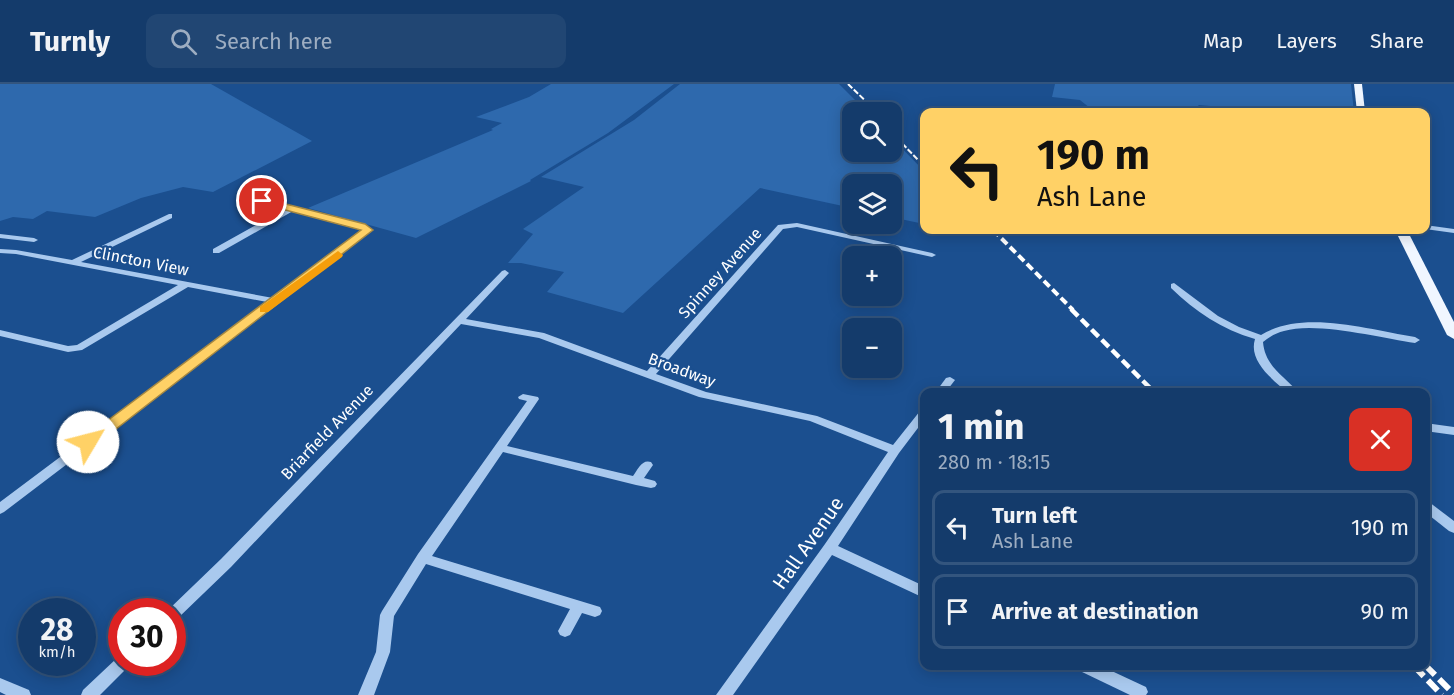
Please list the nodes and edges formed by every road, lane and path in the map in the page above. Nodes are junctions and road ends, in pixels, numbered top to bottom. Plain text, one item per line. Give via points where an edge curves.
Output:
1 (1358, 84) edge
2 (1361, 108) edge
3 (262, 201) dead end
4 (291, 209) junction
5 (169, 216) dead end
6 (1430, 228) edge
7 (1454, 231) edge
8 (1403, 234) edge
9 (0, 236) edge
10 (20, 238) junction
11 (34, 240) dead end
12 (0, 251) edge
13 (216, 251) dead end
14 (932, 255) dead end
15 (72, 263) junction
16 (505, 273) dead end
17 (185, 285) junction
18 (1174, 286) dead end
19 (276, 301) junction
20 (459, 321) junction
21 (0, 333) edge
22 (1454, 335) edge
23 (1262, 338) junction
24 (1415, 340) dead end
25 (650, 374) junction
26 (950, 380) dead end
27 (944, 388) edge
28 (1289, 388) edge
29 (523, 397) dead end
30 (920, 418) edge
31 (1430, 428) edge
32 (1454, 431) edge
33 (501, 448) junction
34 (895, 450) junction
35 (647, 465) dead end
36 (636, 481) junction
37 (651, 484) dead end
38 (0, 508) edge
39 (1430, 509) edge
40 (1454, 528) edge
41 (830, 548) junction
42 (423, 558) junction
43 (920, 590) edge
44 (186, 602) edge
45 (579, 606) junction
46 (595, 611) dead end
47 (564, 631) dead end
48 (1093, 670) edge
49 (108, 676) edge
50 (0, 685) edge
51 (1140, 692) dead end
52 (23, 695) edge
53 (88, 695) edge
54 (366, 695) edge
55 (724, 695) edge

1 - 2 main road
3 - 4 street
4 - 13 street
4 - 19 street via 368,230
5 - 15 street
6 - 7 street
8 - 22 main road
9 - 10 street
10 - 11 street
10 - 12 street
12 - 15 street, Clincton View
14 - 25 street, Spinney Avenue via 797,225 781,227
15 - 17 street, Clincton View
16 - 20 street, Briarfield Avenue
17 - 19 street, Clincton View
17 - 21 street via 79,348 68,349
18 - 23 street via 1216,321
19 - 38 street
20 - 25 street, Broadway via 541,335
20 - 44 street, Briarfield Avenue
23 - 24 street via 1285,327 1305,325
23 - 28 street via 1258,341 1258,353 1265,366
25 - 34 street, Broadway via 703,395 813,418
26 - 27 street
29 - 33 street via 534,399
30 - 34 street, Hall Avenue
31 - 32 street
33 - 36 street
33 - 42 street
34 - 41 street, Hall Avenue
35 - 36 street
36 - 37 street
39 - 40 street
41 - 43 street
41 - 55 street, Hall Avenue
42 - 45 street
42 - 54 street via 387,615 383,652
45 - 46 street
45 - 47 street
48 - 51 street
49 - 53 street
50 - 52 street

